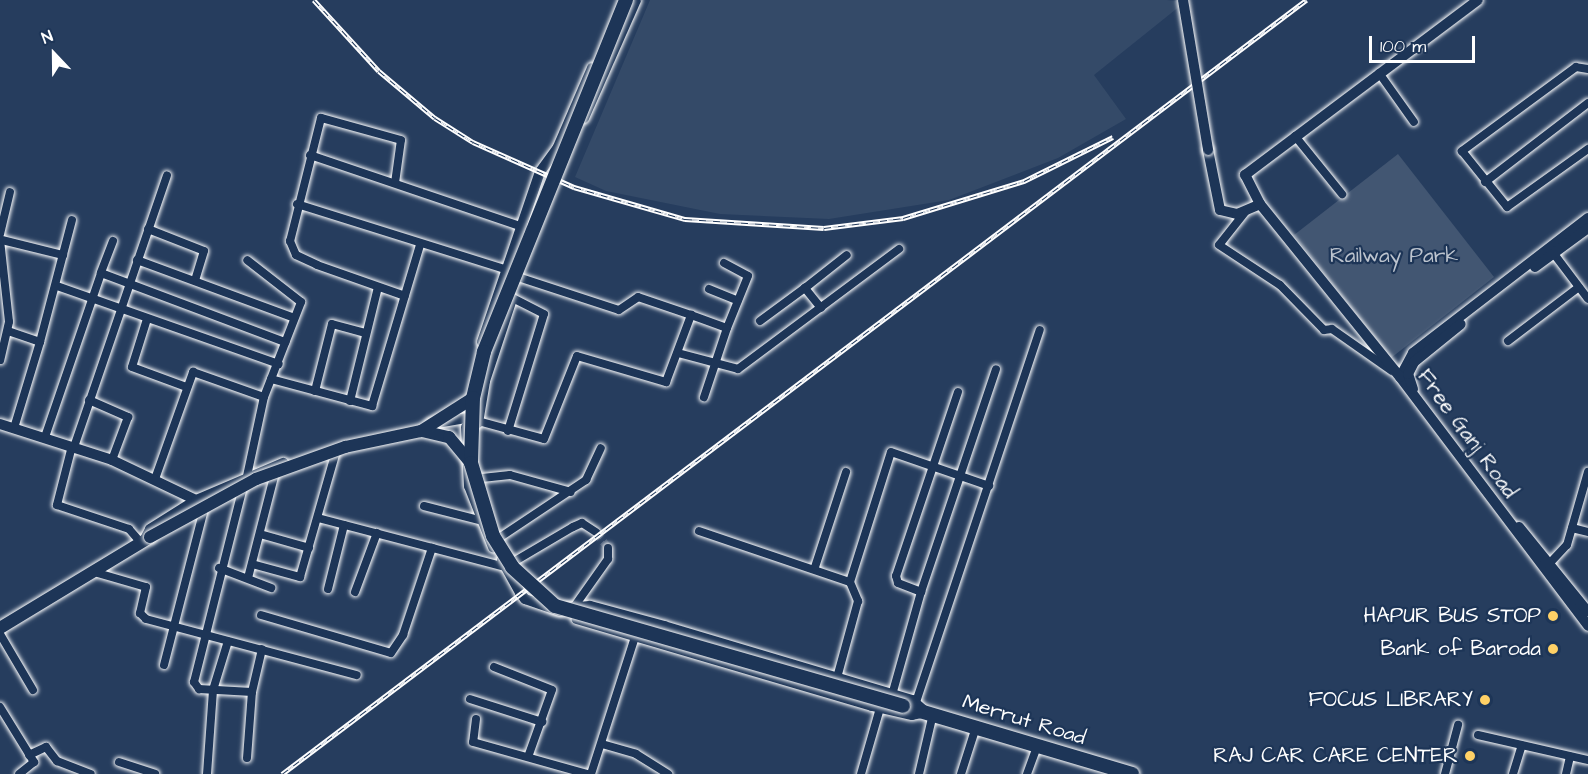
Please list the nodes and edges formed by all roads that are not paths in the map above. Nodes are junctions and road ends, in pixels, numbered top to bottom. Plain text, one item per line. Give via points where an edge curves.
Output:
1 (620, 0) edge
2 (626, 0) edge
3 (636, 0) edge
4 (1183, 0) edge
5 (1478, 0) edge
6 (1588, 69) edge
7 (1379, 73) junction
8 (1588, 103) edge
9 (1414, 122) dead end
10 (1295, 136) junction
11 (558, 147) junction
12 (1588, 149) edge
13 (310, 155) junction
14 (167, 176) dead end
15 (1485, 182) junction
16 (395, 183) junction
17 (10, 192) dead end
18 (1342, 194) dead end
19 (297, 204) junction
20 (1260, 204) junction
21 (1246, 210) junction
22 (1588, 218) edge
23 (72, 220) dead end
24 (523, 228) junction
25 (1588, 228) edge
26 (148, 229) junction
27 (1, 238) edge
28 (113, 241) dead end
29 (420, 245) junction
30 (899, 249) dead end
31 (1551, 251) junction
32 (63, 255) junction
33 (847, 255) dead end
34 (137, 260) junction
35 (247, 260) dead end
36 (724, 263) dead end
37 (507, 270) junction
38 (101, 273) junction
39 (1518, 275) junction
40 (521, 278) junction
41 (195, 281) junction
42 (128, 285) junction
43 (57, 286) junction
44 (378, 287) junction
45 (1579, 287) junction
46 (805, 288) junction
47 (709, 289) dead end
48 (92, 296) junction
49 (405, 296) junction
50 (513, 298) junction
51 (1588, 299) edge
52 (738, 301) junction
53 (119, 308) junction
54 (821, 308) junction
55 (691, 315) junction
56 (292, 317) junction
57 (147, 319) junction
58 (760, 321) dead end
59 (727, 328) junction
60 (1040, 330) dead end
61 (8, 331) junction
62 (365, 333) junction
63 (1508, 341) dead end
64 (40, 342) junction
65 (285, 342) junction
66 (678, 353) junction
67 (0, 360) edge
68 (279, 364) junction
69 (715, 364) junction
70 (996, 369) dead end
71 (1396, 374) junction
72 (271, 379) junction
73 (184, 386) junction
74 (315, 391) junction
75 (958, 392) dead end
76 (264, 397) junction
77 (704, 397) dead end
78 (473, 398) junction
79 (89, 400) junction
80 (350, 401) junction
81 (466, 418) junction
82 (478, 419) junction
83 (0, 424) edge
84 (14, 428) junction
85 (421, 431) junction
86 (508, 431) junction
87 (45, 437) junction
88 (465, 437) junction
89 (477, 439) junction
90 (73, 447) junction
91 (601, 448) dead end
92 (336, 455) junction
93 (112, 460) junction
94 (471, 463) junction
95 (932, 464) junction
96 (846, 472) dead end
97 (1588, 472) edge
98 (960, 475) junction
99 (247, 476) junction
100 (274, 477) junction
101 (482, 478) junction
102 (155, 479) junction
103 (989, 486) junction
104 (242, 491) junction
105 (571, 492) junction
106 (196, 500) junction
107 (424, 506) dead end
108 (203, 513) junction
109 (318, 518) junction
110 (479, 520) junction
111 (344, 525) junction
112 (1572, 528) junction
113 (699, 531) dead end
114 (596, 532) dead end
115 (1588, 532) edge
116 (377, 533) junction
117 (260, 534) junction
118 (499, 538) junction
119 (145, 541) junction
120 (309, 548) junction
121 (432, 548) junction
122 (608, 548) dead end
123 (503, 562) junction
124 (252, 564) junction
125 (1550, 564) junction
126 (815, 567) junction
127 (219, 568) junction
128 (94, 572) junction
129 (248, 578) junction
130 (850, 582) junction
131 (271, 588) dead end
132 (328, 589) dead end
133 (355, 592) dead end
134 (921, 592) junction
135 (574, 607) junction
136 (558, 610) junction
137 (1588, 612) edge
138 (261, 615) dead end
139 (1588, 626) edge
140 (173, 627) junction
141 (0, 628) edge
142 (0, 634) edge
143 (202, 635) junction
144 (635, 637) junction
145 (228, 641) junction
146 (262, 649) junction
147 (164, 665) dead end
148 (494, 667) dead end
149 (357, 675) dead end
150 (837, 678) junction
151 (33, 690) dead end
152 (213, 690) junction
153 (252, 692) junction
154 (892, 695) junction
155 (470, 699) dead end
156 (0, 707) edge
157 (880, 708) junction
158 (920, 709) junction
159 (476, 719) dead end
160 (542, 722) junction
161 (1458, 725) dead end
162 (976, 727) junction
163 (1478, 735) dead end
164 (602, 744) junction
165 (1522, 745) junction
166 (1037, 746) junction
167 (29, 755) junction
168 (1570, 756) junction
169 (528, 757) junction
170 (247, 758) dead end
171 (1588, 760) edge
172 (119, 762) dead end
173 (547, 764) junction
174 (1103, 770) edge
175 (31, 771) edge
176 (19, 774) edge
177 (91, 774) edge
178 (154, 774) edge
179 (207, 774) edge
180 (543, 774) edge
181 (587, 774) edge
182 (591, 774) edge
183 (668, 774) edge
184 (861, 774) edge
185 (919, 774) edge
186 (961, 774) edge
187 (1027, 774) edge
188 (1132, 774) edge
189 (1444, 774) edge
190 (1513, 774) edge
191 (1566, 774) edge

1 - 11 street
2 - 78 main road, Merrut Road, bridge via 484,352
3 - 11 street via 588,112 575,136
4 - 21 street, bridge via 1220,210 1228,215
5 - 7 street
6 - 15 street via 1576,67 1464,148
7 - 9 street
7 - 10 street
8 - 15 street
10 - 18 street
10 - 20 street via 1245,175
11 - 24 street via 540,172
12 - 15 street via 1510,207
13 - 16 street
13 - 16 street via 318,121 326,116 398,138 404,149
13 - 19 street
14 - 26 street
16 - 24 street
17 - 27 street
19 - 29 street
19 - 44 street via 290,241 296,255
20 - 21 street
20 - 71 street
21 - 71 street via 1219,244 1280,285 1324,330 1331,328
22 - 31 street, Free Ganj Road
23 - 32 street
24 - 37 street
24 - 40 street via 528,255
25 - 31 street
26 - 34 street
26 - 41 street via 204,251
27 - 32 street
27 - 61 street
28 - 38 street
29 - 37 street
29 - 49 street
30 - 54 street
31 - 39 street, Free Ganj Road
31 - 45 street
32 - 43 street
33 - 46 street
34 - 41 street
34 - 42 street
35 - 56 street via 300,297
36 - 52 street via 748,273
37 - 81 street via 473,371
38 - 42 street
38 - 48 street
39 - 71 street, Free Ganj Road via 1413,352
39 - 125 street via 1423,353 1408,374 1417,395
40 - 50 street
40 - 55 street via 619,310 638,297
41 - 56 street
42 - 53 street
42 - 65 street
43 - 48 street
43 - 64 street
44 - 49 street
44 - 62 street
45 - 51 street
45 - 63 street
46 - 54 street
46 - 58 street
47 - 52 street
48 - 53 street
48 - 87 street
49 - 80 street via 374,405
50 - 82 street
50 - 86 street via 544,314
52 - 59 street
53 - 57 street
53 - 79 street
54 - 69 street via 738,369
55 - 59 street
55 - 66 street
56 - 65 street
57 - 68 street
57 - 73 street via 132,367
59 - 69 street
60 - 103 street
61 - 64 street
61 - 67 street
62 - 74 street via 332,324
62 - 80 street
64 - 84 street
65 - 68 street
66 - 69 street
66 - 86 street via 669,379 662,382 577,356 549,435 540,441
68 - 72 street
69 - 77 street
70 - 98 street
71 - 139 street, Free Ganj Road
72 - 74 street
72 - 76 street
73 - 76 street via 193,372
73 - 102 street
74 - 80 street
75 - 95 street
76 - 99 street
78 - 85 main road, bridge
78 - 94 main road, Merrut Road, bridge
79 - 90 street
79 - 93 street via 128,417
81 - 82 street
81 - 88 street
81 - 99 street via 329,448
82 - 86 street
82 - 89 street
83 - 84 street
84 - 87 street
85 - 94 main road, bridge via 449,437
85 - 119 main road, bridge via 291,464
87 - 90 street
88 - 89 street
88 - 92 street via 417,435
88 - 110 street via 469,486
89 - 101 street
90 - 93 street
90 - 119 street via 57,505 129,530
91 - 105 street via 591,475
92 - 100 street
92 - 109 street
93 - 102 street
94 - 158 main road, Merrut Road, bridge via 493,536 512,567 555,606
95 - 98 street
95 - 130 street via 891,452
95 - 134 street via 897,576 898,583
96 - 126 street
97 - 112 street
98 - 103 street
98 - 134 street
99 - 106 street
100 - 104 street
100 - 117 street
101 - 105 street via 510,475
101 - 118 street
102 - 106 street
103 - 158 street
104 - 108 street
104 - 127 street
105 - 118 street
106 - 119 street via 150,529
107 - 110 street
108 - 119 street
108 - 140 street
109 - 111 street
109 - 120 street
110 - 123 street
111 - 116 street
111 - 132 street
112 - 115 street
112 - 125 street via 1567,545
113 - 126 street
114 - 123 street via 582,524
116 - 121 street
116 - 133 street
117 - 120 street
117 - 124 street
118 - 123 street
119 - 128 main road
120 - 124 street via 298,578
121 - 123 street
121 - 138 street via 401,641 391,653
122 - 135 street via 608,559
123 - 136 street via 525,599
124 - 129 street
125 - 137 street
126 - 130 street
127 - 129 street
127 - 143 street
128 - 140 street via 145,586 141,617
128 - 141 main road
129 - 131 street
130 - 150 street via 858,601
134 - 154 street
135 - 136 street
135 - 150 street via 653,623
136 - 144 street
140 - 143 street
140 - 147 street
142 - 151 street
143 - 145 street
143 - 152 street via 194,682 199,689
144 - 157 street
144 - 164 street
145 - 146 street
145 - 152 street
146 - 149 street
146 - 153 street
148 - 160 street via 550,687
150 - 154 street
152 - 153 street
152 - 179 street
153 - 170 street
154 - 158 street
155 - 160 street
156 - 167 street
157 - 158 street
157 - 184 street
158 - 162 main road, Merrut Road
158 - 185 street
159 - 169 street via 470,741
160 - 169 street
161 - 189 street
162 - 166 main road, Merrut Road
162 - 186 street
163 - 165 street
164 - 182 street
164 - 183 street via 636,754
165 - 168 street
165 - 190 street
166 - 174 main road, Merrut Road
166 - 187 street
167 - 175 street via 34,762
167 - 177 street via 46,747 57,760
168 - 171 street
168 - 191 street
169 - 173 street
172 - 178 street
173 - 180 street
173 - 181 street
174 - 188 main road, Merrut Road
175 - 176 street

